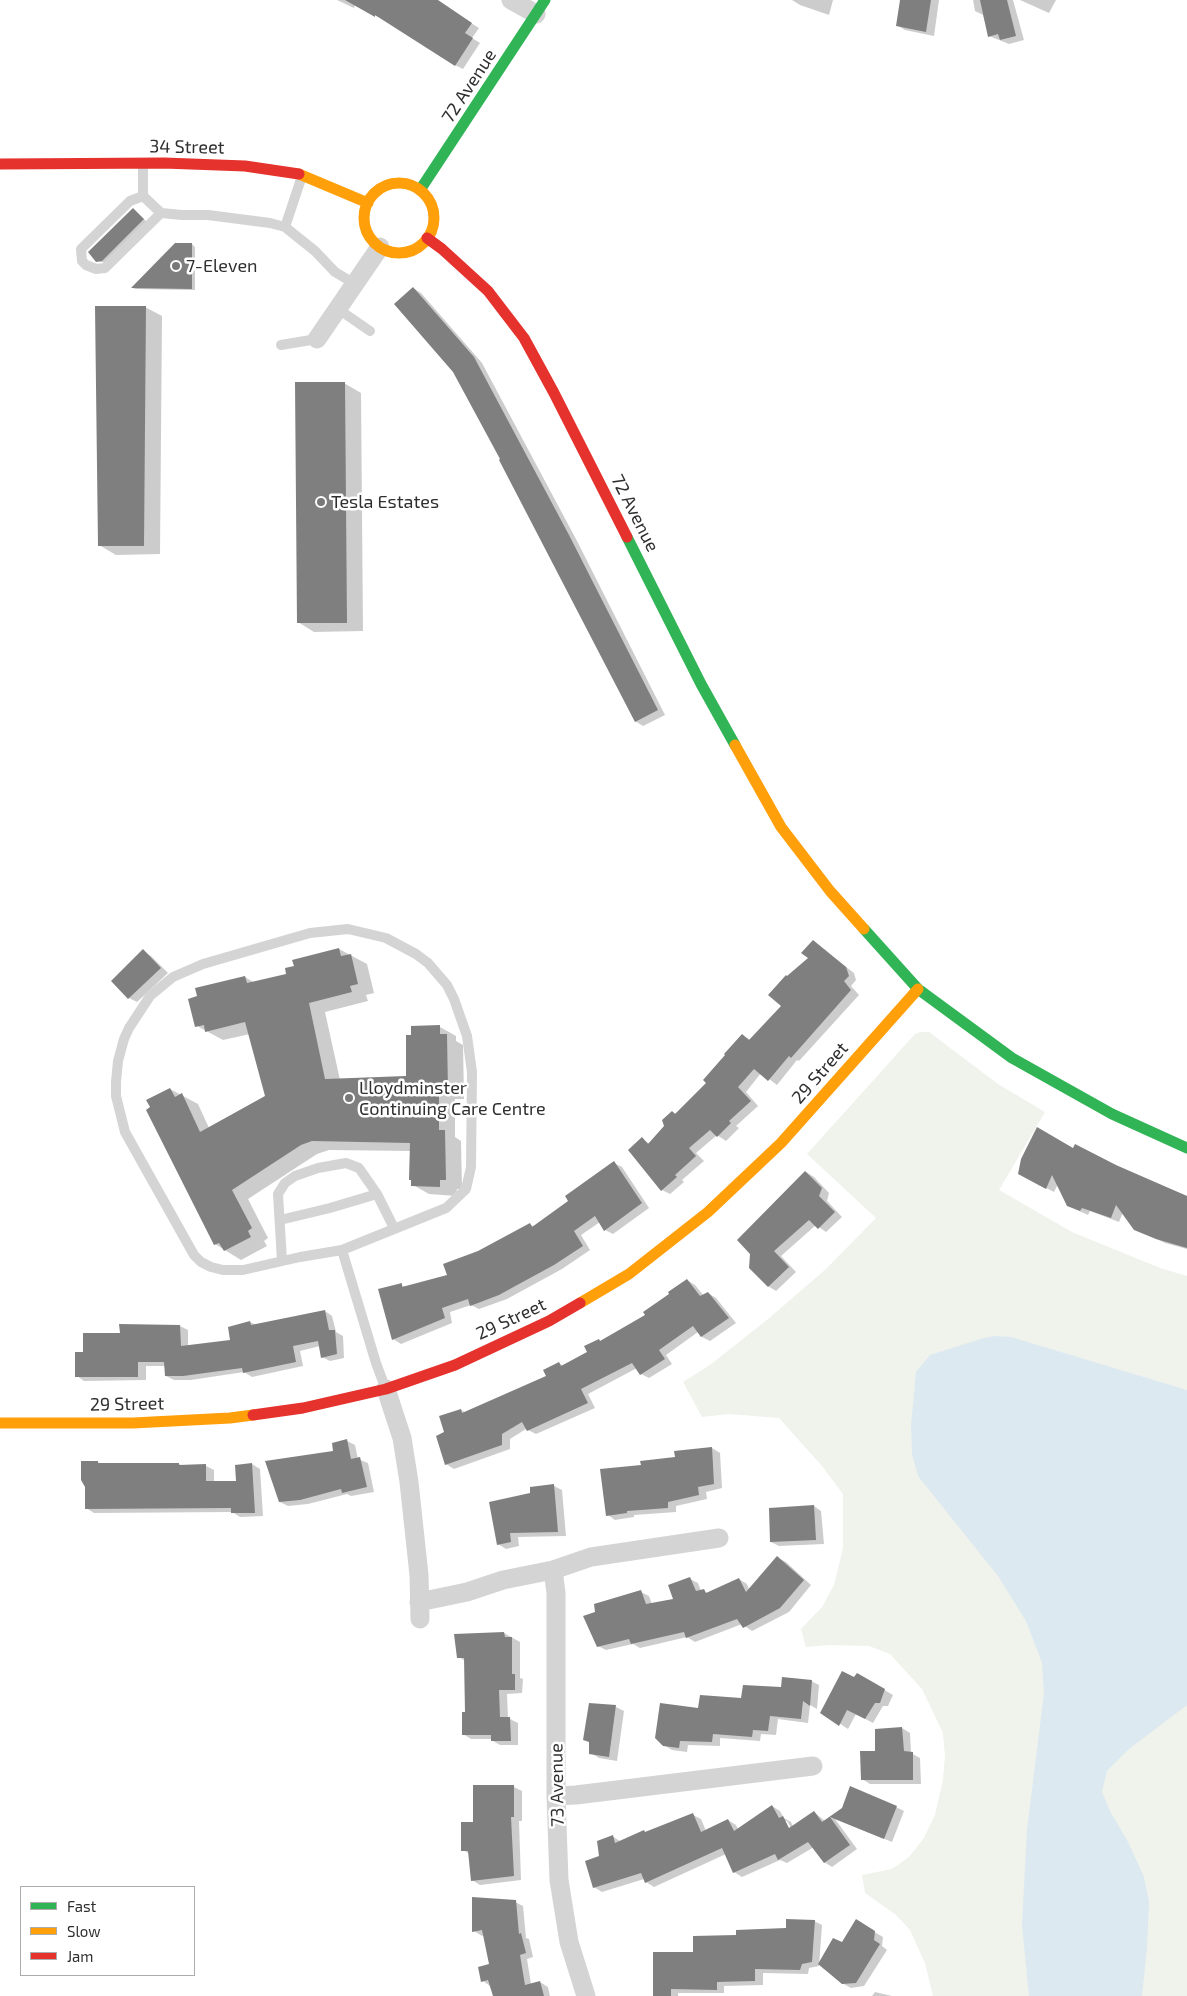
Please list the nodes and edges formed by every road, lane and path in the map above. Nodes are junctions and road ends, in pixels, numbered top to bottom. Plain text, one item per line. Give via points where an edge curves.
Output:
1 (511, 0) edge
2 (541, 7) edge
3 (143, 163) junction
4 (0, 164) edge
5 (302, 175) junction
6 (420, 190) junction
7 (143, 196) junction
8 (368, 203) junction
9 (161, 213) junction
10 (285, 227) junction
11 (427, 238) junction
12 (380, 247) junction
13 (355, 284) junction
14 (338, 309) junction
15 (370, 331) dead end
16 (317, 339) joint
17 (281, 345) dead end
18 (918, 989) junction
19 (1187, 1148) edge
20 (377, 1194) junction
21 (280, 1220) junction
22 (394, 1228) junction
23 (342, 1250) junction
24 (282, 1261) junction
25 (386, 1389) junction
26 (0, 1423) edge
27 (719, 1538) dead end
28 (553, 1570) junction
29 (813, 1766) dead end
30 (556, 1796) junction
31 (586, 1996) edge

1 - 2 street
2 - 6 street, 72 Avenue
3 - 4 street, 34 Street
3 - 5 street, 34 Street via 245,166
3 - 7 lane
5 - 8 street, 34 Street
5 - 10 lane
6 - 8 street via 411,185 391,184 374,194
6 - 11 street via 428,198 434,218
7 - 9 lane
7 - 9 lane via 130,201 81,249 82,261 96,270 105,268
8 - 12 street via 365,212 367,232
9 - 10 lane via 208,215
10 - 13 lane via 335,272
11 - 12 street via 420,246 400,253
11 - 18 street, 72 Avenue via 488,291 524,338 701,684 781,826 830,891
12 - 13 street
13 - 14 street
14 - 15 lane
14 - 16 street
16 - 17 lane
18 - 19 street via 1012,1058 1112,1114
18 - 25 street, 29 Street via 781,1143 708,1212 629,1274 549,1321 455,1364
20 - 21 lane
20 - 21 lane via 360,1168 346,1163 318,1168 286,1183 278,1194
20 - 22 lane
21 - 24 lane
22 - 23 lane
22 - 24 lane via 446,1208 466,1189 470,1177 472,1072 461,1015 447,985 428,963 403,946 370,933 348,929 310,933 203,964 160,986 129,1028 118,1061 116,1082 125,1132 194,1255 201,1262 211,1267 243,1270
23 - 24 lane
23 - 25 lane
25 - 26 street, 29 Street via 303,1408 230,1418 133,1423
25 - 28 street via 402,1438 409,1482 420,1611 503,1580
27 - 28 street via 592,1557
28 - 30 street, 73 Avenue via 556,1593
29 - 30 street
30 - 31 street, 73 Avenue via 563,1913

